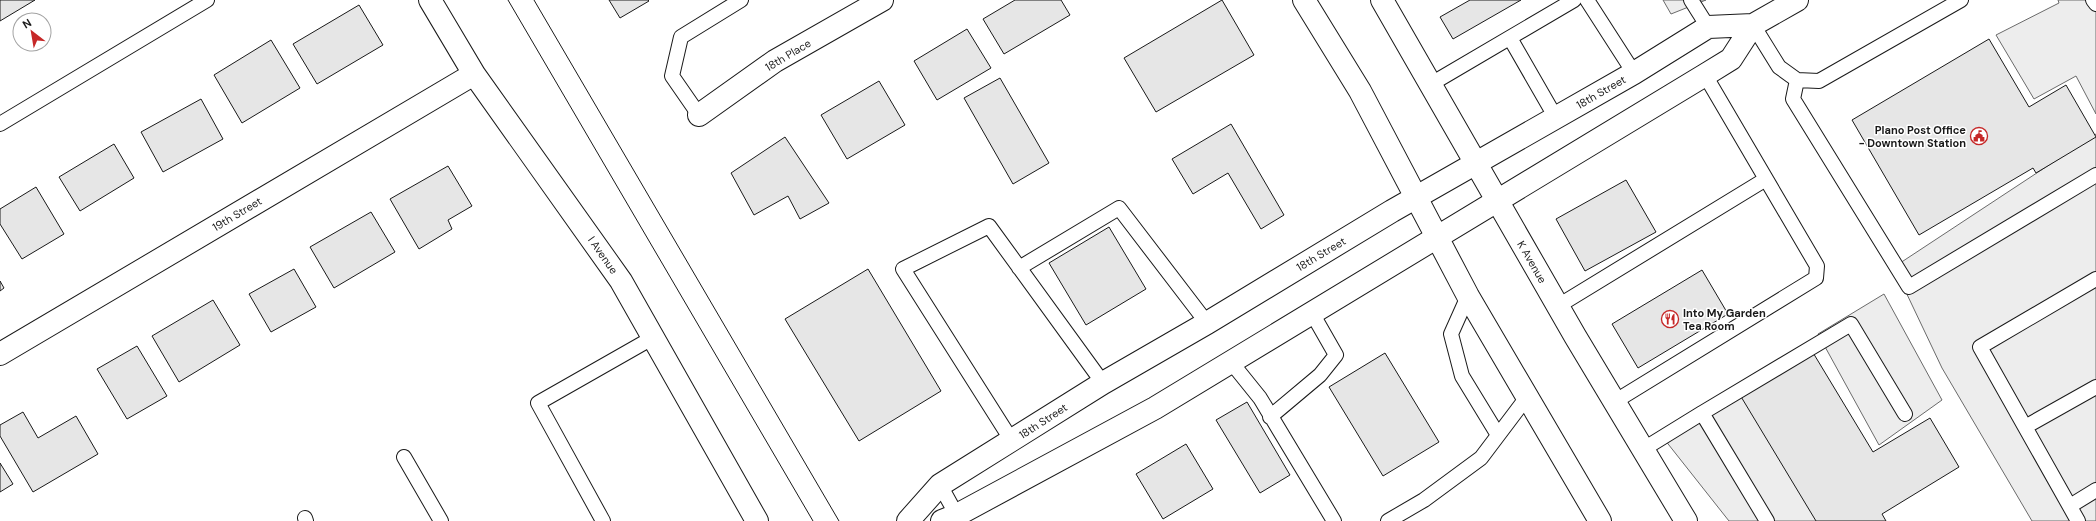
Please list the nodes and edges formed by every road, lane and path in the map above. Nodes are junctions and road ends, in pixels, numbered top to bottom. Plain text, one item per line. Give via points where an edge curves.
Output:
1 (207, 0) edge
2 (430, 0) edge
3 (741, 0) edge
4 (882, 0) edge
5 (1304, 0) edge
6 (1574, 0) edge
7 (1587, 0) edge
8 (1691, 0) edge
9 (1797, 0) edge
10 (1961, 0) edge
11 (2093, 0) edge
12 (1384, 1) edge
13 (2096, 4) edge
14 (1753, 25) junction
15 (1708, 27) junction
16 (1510, 38) junction
17 (1634, 73) junction
18 (474, 74) junction
19 (1705, 75) junction
20 (1797, 80) junction
21 (1431, 84) junction
22 (699, 115) joint
23 (1556, 118) junction
24 (0, 124) edge
25 (1476, 163) junction
26 (2096, 175) edge
27 (1766, 179) junction
28 (1416, 198) junction
29 (1498, 202) junction
30 (1437, 238) junction
31 (1019, 268) junction
32 (2096, 279) edge
33 (1468, 296) junction
34 (1558, 306) junction
35 (1312, 314) junction
36 (1207, 323) junction
37 (654, 338) junction
38 (0, 354) edge
39 (1230, 362) junction
40 (1103, 383) junction
41 (2096, 387) edge
42 (1527, 397) junction
43 (1614, 402) junction
44 (1702, 413) junction
45 (1904, 414) dead end
46 (1270, 417) junction
47 (2025, 427) junction
48 (1498, 435) junction
49 (1012, 441) junction
50 (1642, 450) junction
51 (404, 457) dead end
52 (940, 484) junction
53 (2096, 490) edge
54 (2070, 506) junction
55 (953, 519) edge
56 (441, 521) edge
57 (603, 521) edge
58 (758, 521) edge
59 (908, 521) edge
60 (1334, 521) edge
61 (1388, 521) edge
62 (1600, 521) edge
63 (1686, 521) edge
64 (1767, 521) edge
65 (2078, 521) edge

1 - 24 lane
2 - 18 street, I Avenue
3 - 22 lane via 681,37 672,76
4 - 22 street, 18th Place via 775,61
5 - 28 street via 1360,91
6 - 16 lane
7 - 17 lane
8 - 15 lane
9 - 14 street, 18th Street
10 - 20 lane via 1819,81
11 - 13 lane
12 - 21 street, K Avenue
14 - 15 street, 18th Street
14 - 19 street, 18th Street via 1731,59
14 - 20 lane via 1779,67
15 - 17 street, 18th Street
16 - 21 lane
16 - 23 lane
17 - 23 street, 18th Street
18 - 37 street, I Avenue via 621,281
18 - 38 street, 19th Street
19 - 27 lane
19 - 29 street, 18th Street
20 - 26 lane via 1793,99 1909,287
21 - 25 street, K Avenue
23 - 25 street, 18th Street
25 - 28 street, 18th Street
25 - 29 street, K Avenue
27 - 34 lane
27 - 43 lane via 1817,266 1816,278
28 - 30 street
28 - 36 street, 18th Street
29 - 30 street, 18th Street
29 - 34 street, K Avenue
30 - 33 street
30 - 35 street, 18th Street
31 - 36 lane via 1119,208
31 - 40 lane
31 - 49 lane via 988,226 903,270
32 - 47 lane via 1980,347
33 - 42 street
33 - 48 lane via 1451,334 1462,376
34 - 43 street, K Avenue
35 - 39 street, 18th Street
35 - 46 lane via 1336,355 1320,375
36 - 40 street, 18th Street
37 - 57 lane via 538,403
37 - 58 street, I Avenue
39 - 46 lane via 1260,398
39 - 55 street, 18th Street via 1155,408
40 - 49 street, 18th Street
41 - 47 lane
42 - 48 lane
42 - 62 street
43 - 50 street, K Avenue
44 - 45 lane via 1851,324
44 - 50 lane
44 - 64 lane
46 - 60 lane
47 - 54 lane
48 - 61 lane via 1481,458 1424,500
49 - 52 street, 18th Street
50 - 63 street, K Avenue
51 - 56 lane
52 - 55 lane
52 - 59 street, 18th Street
53 - 54 lane
54 - 65 lane

